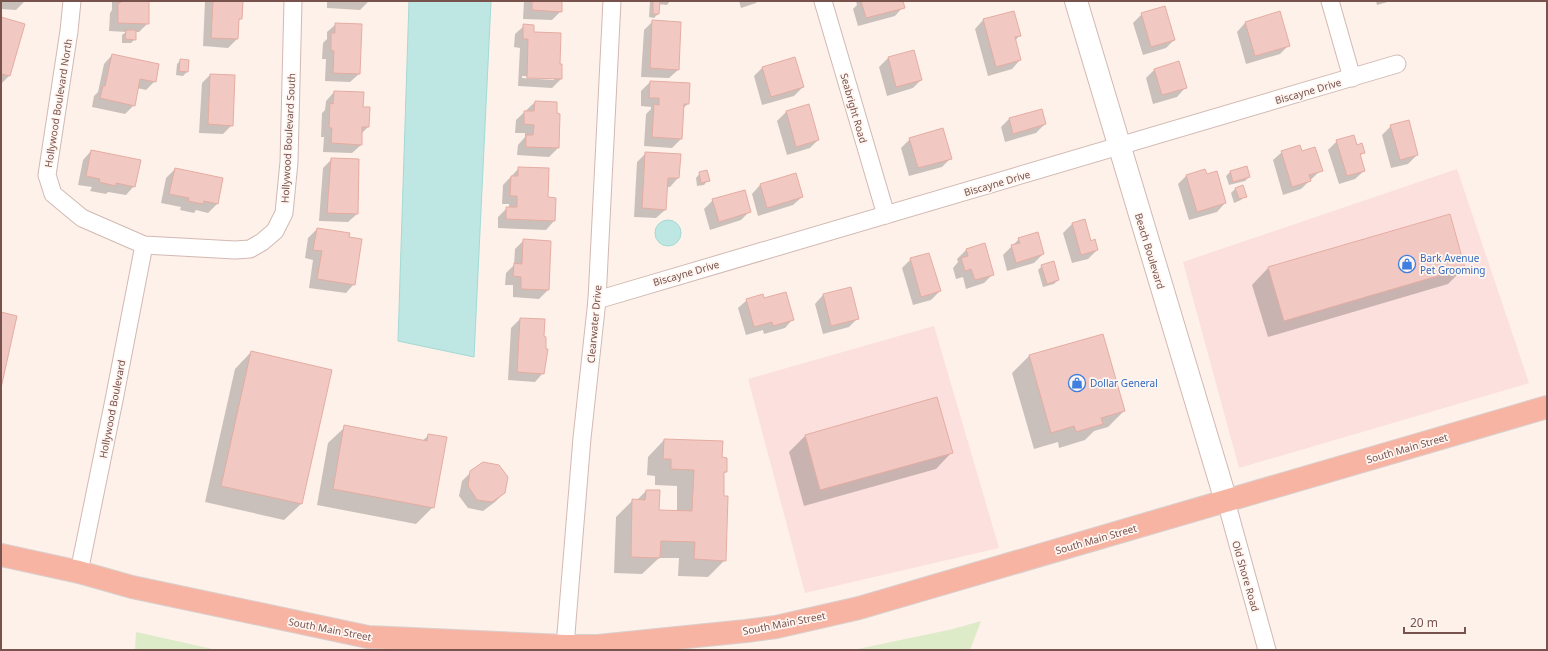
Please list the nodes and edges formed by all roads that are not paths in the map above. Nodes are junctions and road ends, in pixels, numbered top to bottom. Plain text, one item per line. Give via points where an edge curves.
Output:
1 (72, 1) edge
2 (293, 1) edge
3 (612, 1) edge
4 (823, 1) edge
5 (1076, 1) edge
6 (1330, 1) edge
7 (1397, 64) dead end
8 (1352, 78) junction
9 (1118, 147) junction
10 (886, 215) junction
11 (144, 245) junction
12 (597, 300) junction
13 (1547, 407) edge
14 (1226, 501) junction
15 (1, 555) edge
16 (79, 572) junction
17 (565, 646) junction
18 (603, 648) edge
19 (1267, 650) edge

1 - 11 street, Hollywood Boulevard North via 47,175 53,194 82,218
2 - 11 street, Hollywood Boulevard South via 289,162 284,213 275,231 250,249
3 - 12 street, Clearwater Drive
4 - 10 street, Seabright Road
5 - 9 street, Beach Boulevard
6 - 8 street
7 - 8 street, Biscayne Drive
8 - 9 street, Biscayne Drive
9 - 10 street, Biscayne Drive
9 - 14 street, Beach Boulevard
10 - 12 street, Biscayne Drive
11 - 16 street, Hollywood Boulevard
12 - 17 street, Clearwater Drive via 582,438
13 - 14 highway, South Main Street
14 - 18 highway, South Main Street via 859,608 776,627
14 - 19 street, Old Shore Road
15 - 16 highway, South Main Street
16 - 17 highway, South Main Street via 132,587 368,637
17 - 18 highway, South Main Street

